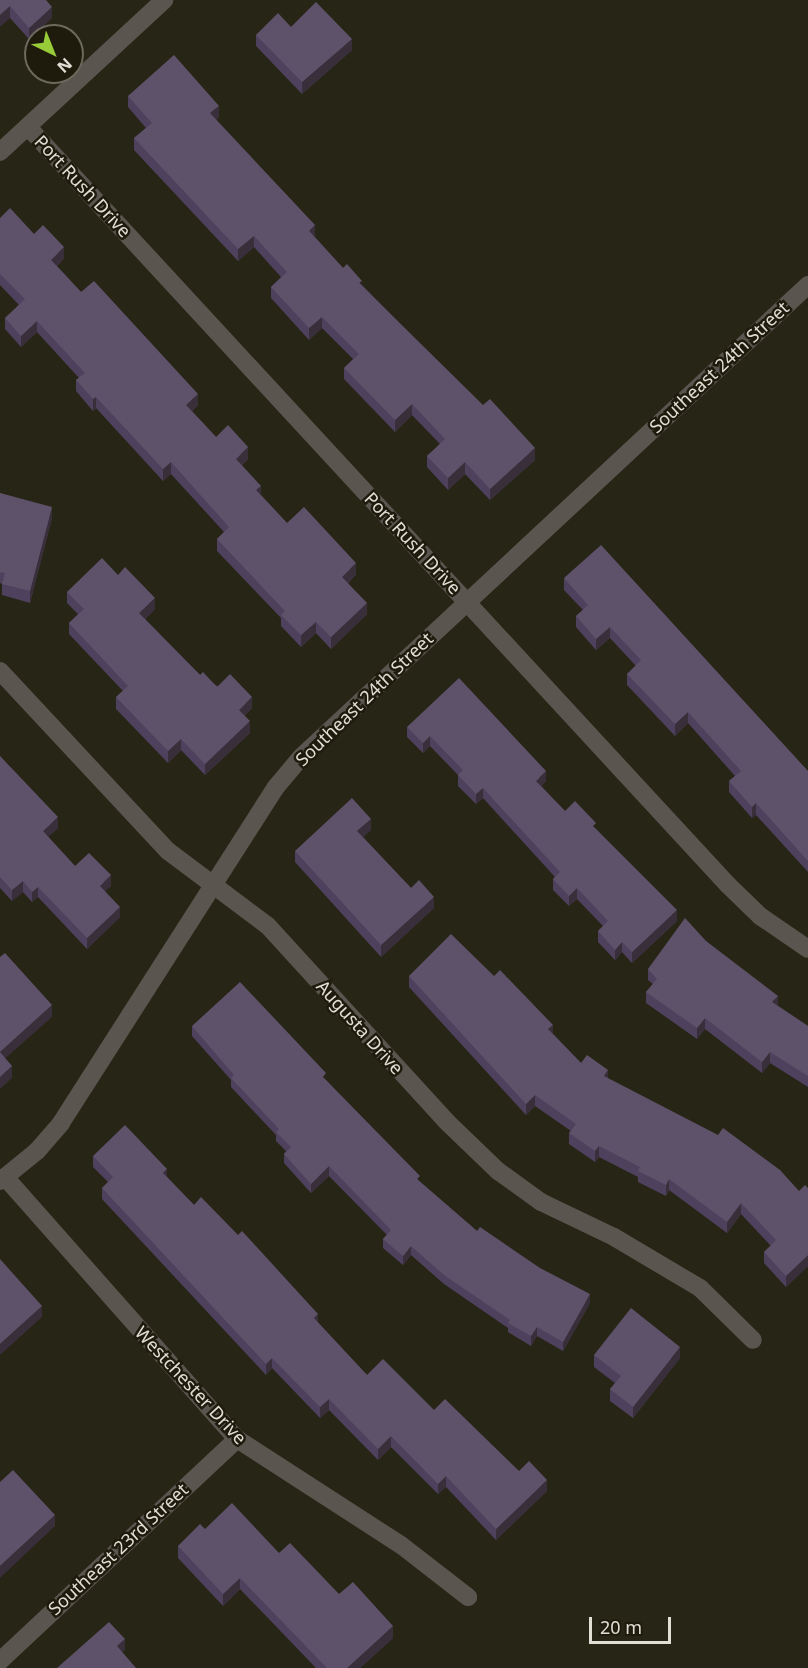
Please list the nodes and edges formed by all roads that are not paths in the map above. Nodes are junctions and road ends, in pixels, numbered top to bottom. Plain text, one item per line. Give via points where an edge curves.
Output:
1 (164, 0) edge
2 (28, 127) junction
3 (0, 152) edge
4 (808, 285) edge
5 (467, 602) junction
6 (0, 671) edge
7 (213, 884) junction
8 (808, 949) edge
9 (2, 1179) edge
10 (753, 1340) dead end
11 (237, 1439) junction
12 (468, 1597) dead end
13 (0, 1660) edge

1 - 2 street
2 - 3 street
2 - 5 street, Port Rush Drive
4 - 5 street, Southeast 24th Street
5 - 7 street, Southeast 24th Street via 301,757 276,787
5 - 8 street, Port Rush Drive via 728,885 760,916
6 - 7 street, Augusta Drive via 168,851
7 - 9 street, Southeast 24th Street via 61,1123 37,1150
7 - 10 street, Augusta Drive via 268,926 447,1122 498,1171 541,1202 614,1237 700,1288
9 - 11 street, Westchester Drive
11 - 12 street, Westchester Drive via 401,1545
11 - 13 street, Southeast 23rd Street

